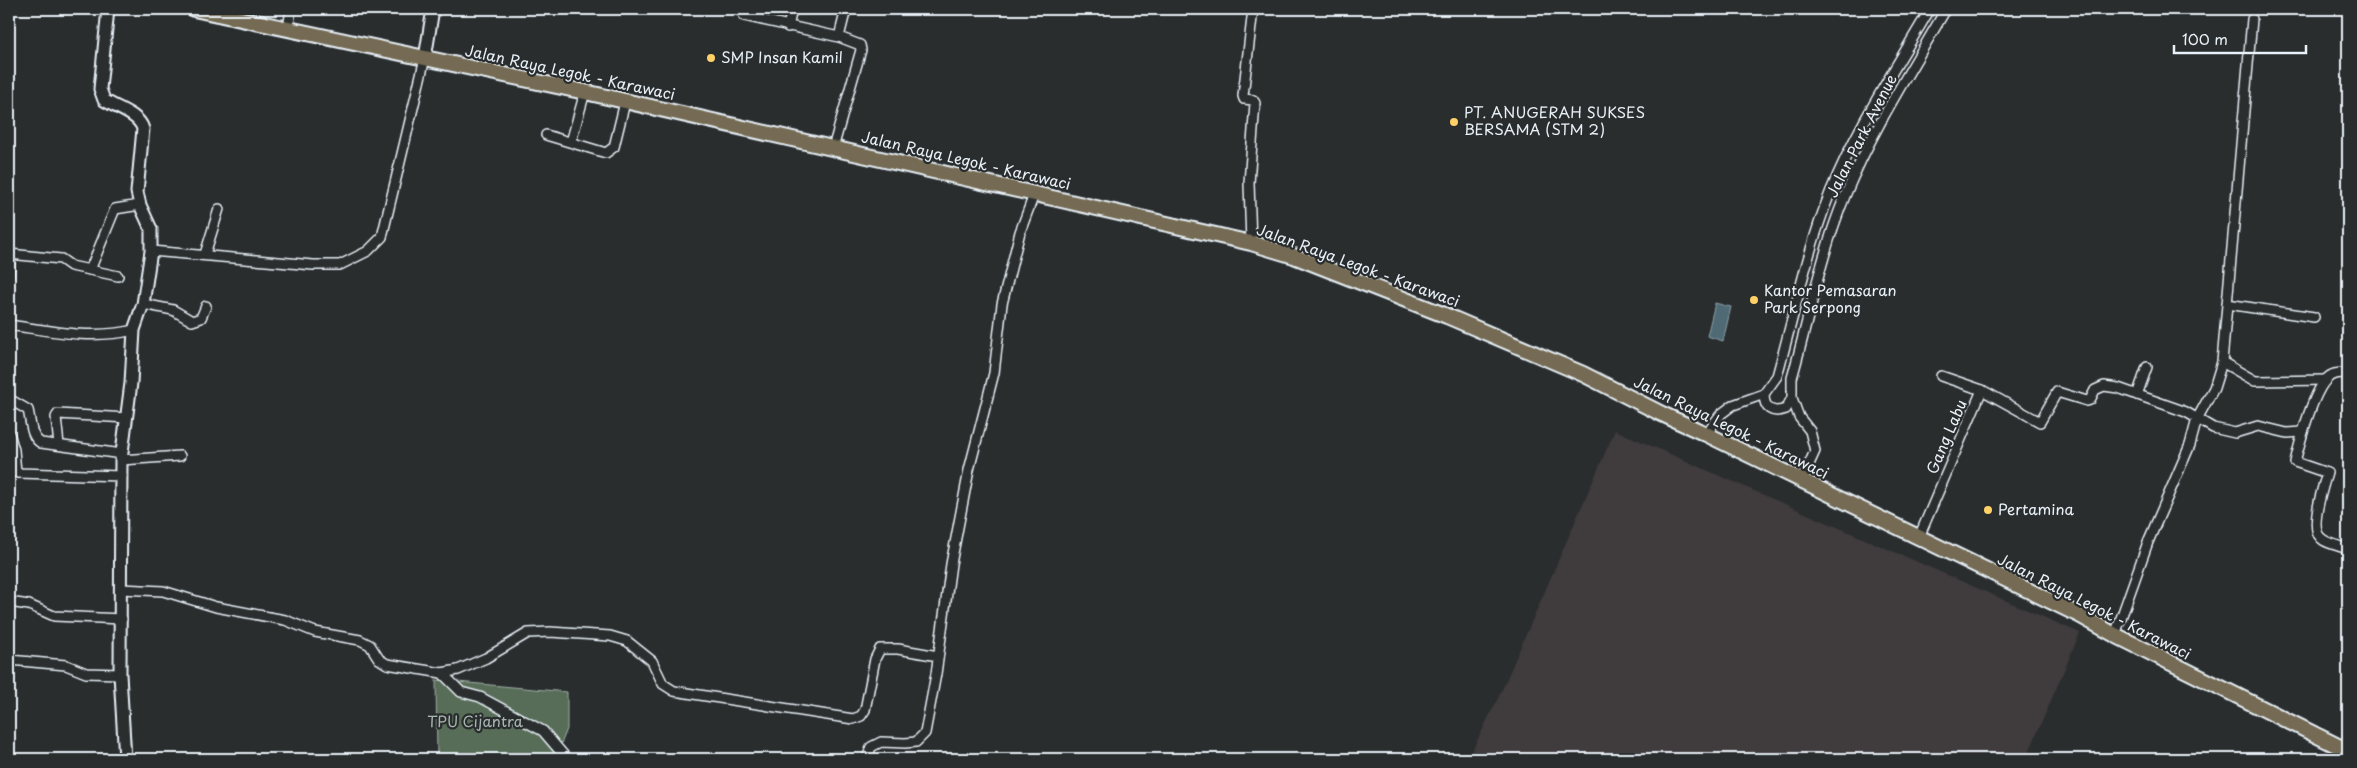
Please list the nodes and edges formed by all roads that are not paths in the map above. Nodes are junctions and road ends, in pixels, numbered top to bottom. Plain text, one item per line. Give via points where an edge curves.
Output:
1 (108, 9) edge
2 (194, 9) edge
3 (291, 9) edge
4 (433, 9) edge
5 (741, 9) edge
6 (792, 9) edge
7 (846, 9) edge
8 (1253, 9) edge
9 (1930, 9) edge
10 (1946, 9) edge
11 (2252, 19) dead end
12 (788, 27) junction
13 (288, 29) junction
14 (839, 38) junction
15 (425, 58) junction
16 (585, 92) junction
17 (625, 102) junction
18 (546, 134) dead end
19 (571, 142) junction
20 (833, 148) junction
21 (1035, 192) junction
22 (1831, 192) junction
23 (1845, 195) junction
24 (140, 205) junction
25 (1825, 206) junction
26 (219, 209) dead end
27 (1839, 211) junction
28 (1251, 243) junction
29 (151, 251) junction
30 (9, 254) edge
31 (205, 254) junction
32 (90, 270) junction
33 (9, 274) edge
34 (118, 276) dead end
35 (142, 304) junction
36 (2228, 304) junction
37 (206, 306) dead end
38 (2314, 317) dead end
39 (9, 325) edge
40 (134, 330) junction
41 (1788, 336) junction
42 (1803, 340) junction
43 (2222, 362) junction
44 (2147, 367) dead end
45 (2348, 374) edge
46 (1941, 376) dead end
47 (2326, 380) junction
48 (1982, 390) junction
49 (1764, 394) junction
50 (2137, 395) junction
51 (1792, 398) junction
52 (9, 399) edge
53 (127, 418) junction
54 (2196, 419) junction
55 (2302, 432) junction
56 (9, 433) edge
57 (1706, 434) junction
58 (59, 444) junction
59 (180, 456) dead end
60 (121, 457) junction
61 (12, 470) edge
62 (122, 476) junction
63 (1802, 480) junction
64 (1919, 537) junction
65 (2348, 549) edge
66 (121, 589) junction
67 (9, 602) edge
68 (122, 619) junction
69 (2115, 635) junction
70 (938, 656) junction
71 (9, 660) edge
72 (442, 673) junction
73 (120, 674) junction
74 (2348, 751) edge
75 (566, 758) edge
76 (124, 759) edge
77 (867, 759) edge

1 - 24 street via 100,89 104,100 142,123 144,129 137,181
2 - 13 main road, Jalan Raya Legok - Karawaci
3 - 13 street
4 - 15 street
5 - 12 street via 744,16
6 - 12 street
7 - 14 street
8 - 28 street via 1242,96 1255,103 1249,183
9 - 22 street, Jalan Park Avenue via 1871,109
10 - 23 street, Jalan Park Avenue via 1884,116
11 - 36 street
12 - 14 street
13 - 15 main road, Jalan Raya Legok - Karawaci
14 - 20 street via 857,43 861,50
15 - 16 main road, Jalan Raya Legok - Karawaci
15 - 31 street via 382,237 368,251 340,265 313,266
16 - 17 main road, Jalan Raya Legok - Karawaci
16 - 19 street
17 - 19 street via 611,150 603,152
17 - 20 main road, Jalan Raya Legok - Karawaci
18 - 19 street
20 - 21 main road, Jalan Raya Legok - Karawaci
21 - 28 main road, Jalan Raya Legok - Karawaci
21 - 70 street via 1020,232 1002,304 994,373 969,470
22 - 23 street
22 - 25 street, Jalan Park Avenue
23 - 27 street, Jalan Park Avenue
24 - 29 street via 150,230
24 - 32 street via 115,209
25 - 27 street
25 - 41 street, Jalan Park Avenue
26 - 31 street
27 - 42 street, Jalan Park Avenue
28 - 57 main road, Jalan Raya Legok - Karawaci via 1294,256 1447,316 1583,374
29 - 31 street
29 - 35 street
30 - 32 street via 60,259 71,266
30 - 33 street
32 - 34 street
35 - 37 street via 173,310 192,321 201,318
35 - 40 street
36 - 38 street
36 - 43 street
39 - 40 street via 111,336
40 - 53 street
41 - 42 street
41 - 49 street, Jalan Park Avenue via 1777,376
42 - 51 street, Jalan Park Avenue via 1792,378
43 - 47 street via 2255,381
43 - 54 street via 2214,388
44 - 50 street
45 - 47 street via 2336,374
46 - 48 street
47 - 55 street
48 - 50 street, Gang Labu via 2040,422 2057,392 2087,401 2095,390 2104,386
48 - 64 street, Gang Labu
49 - 51 street via 1764,403 1769,410 1778,412 1786,409
49 - 57 street via 1721,414
50 - 54 street, Gang Labu via 2186,412
51 - 63 street, Jalan Park Avenue via 1799,417 1810,431 1815,452
52 - 58 street via 28,410 36,440
53 - 58 street via 58,414
53 - 60 street
54 - 55 street, Gang Labu via 2213,428 2236,432 2258,426
54 - 69 street via 2190,446 2148,542
55 - 65 street via 2295,462 2327,473 2317,516 2317,534 2322,540
56 - 61 street via 14,450
57 - 63 main road, Jalan Raya Legok - Karawaci
58 - 60 street
59 - 60 street
60 - 62 street
61 - 62 street
62 - 66 street
63 - 64 main road, Jalan Raya Legok - Karawaci
64 - 69 main road, Jalan Raya Legok - Karawaci
66 - 68 street
66 - 72 street via 163,591 216,607 286,620 315,632 360,640 370,645 378,659 387,664
67 - 68 street via 29,605 54,616
68 - 73 street
69 - 74 main road, Jalan Raya Legok - Karawaci
70 - 72 street via 880,649 865,710 853,719 674,691 663,684 652,661 627,641 610,636 528,633 486,658
70 - 77 street via 922,738 905,744 878,743 871,747
71 - 73 street via 66,665 86,673
72 - 75 street via 461,692 480,697 543,731
73 - 76 street

